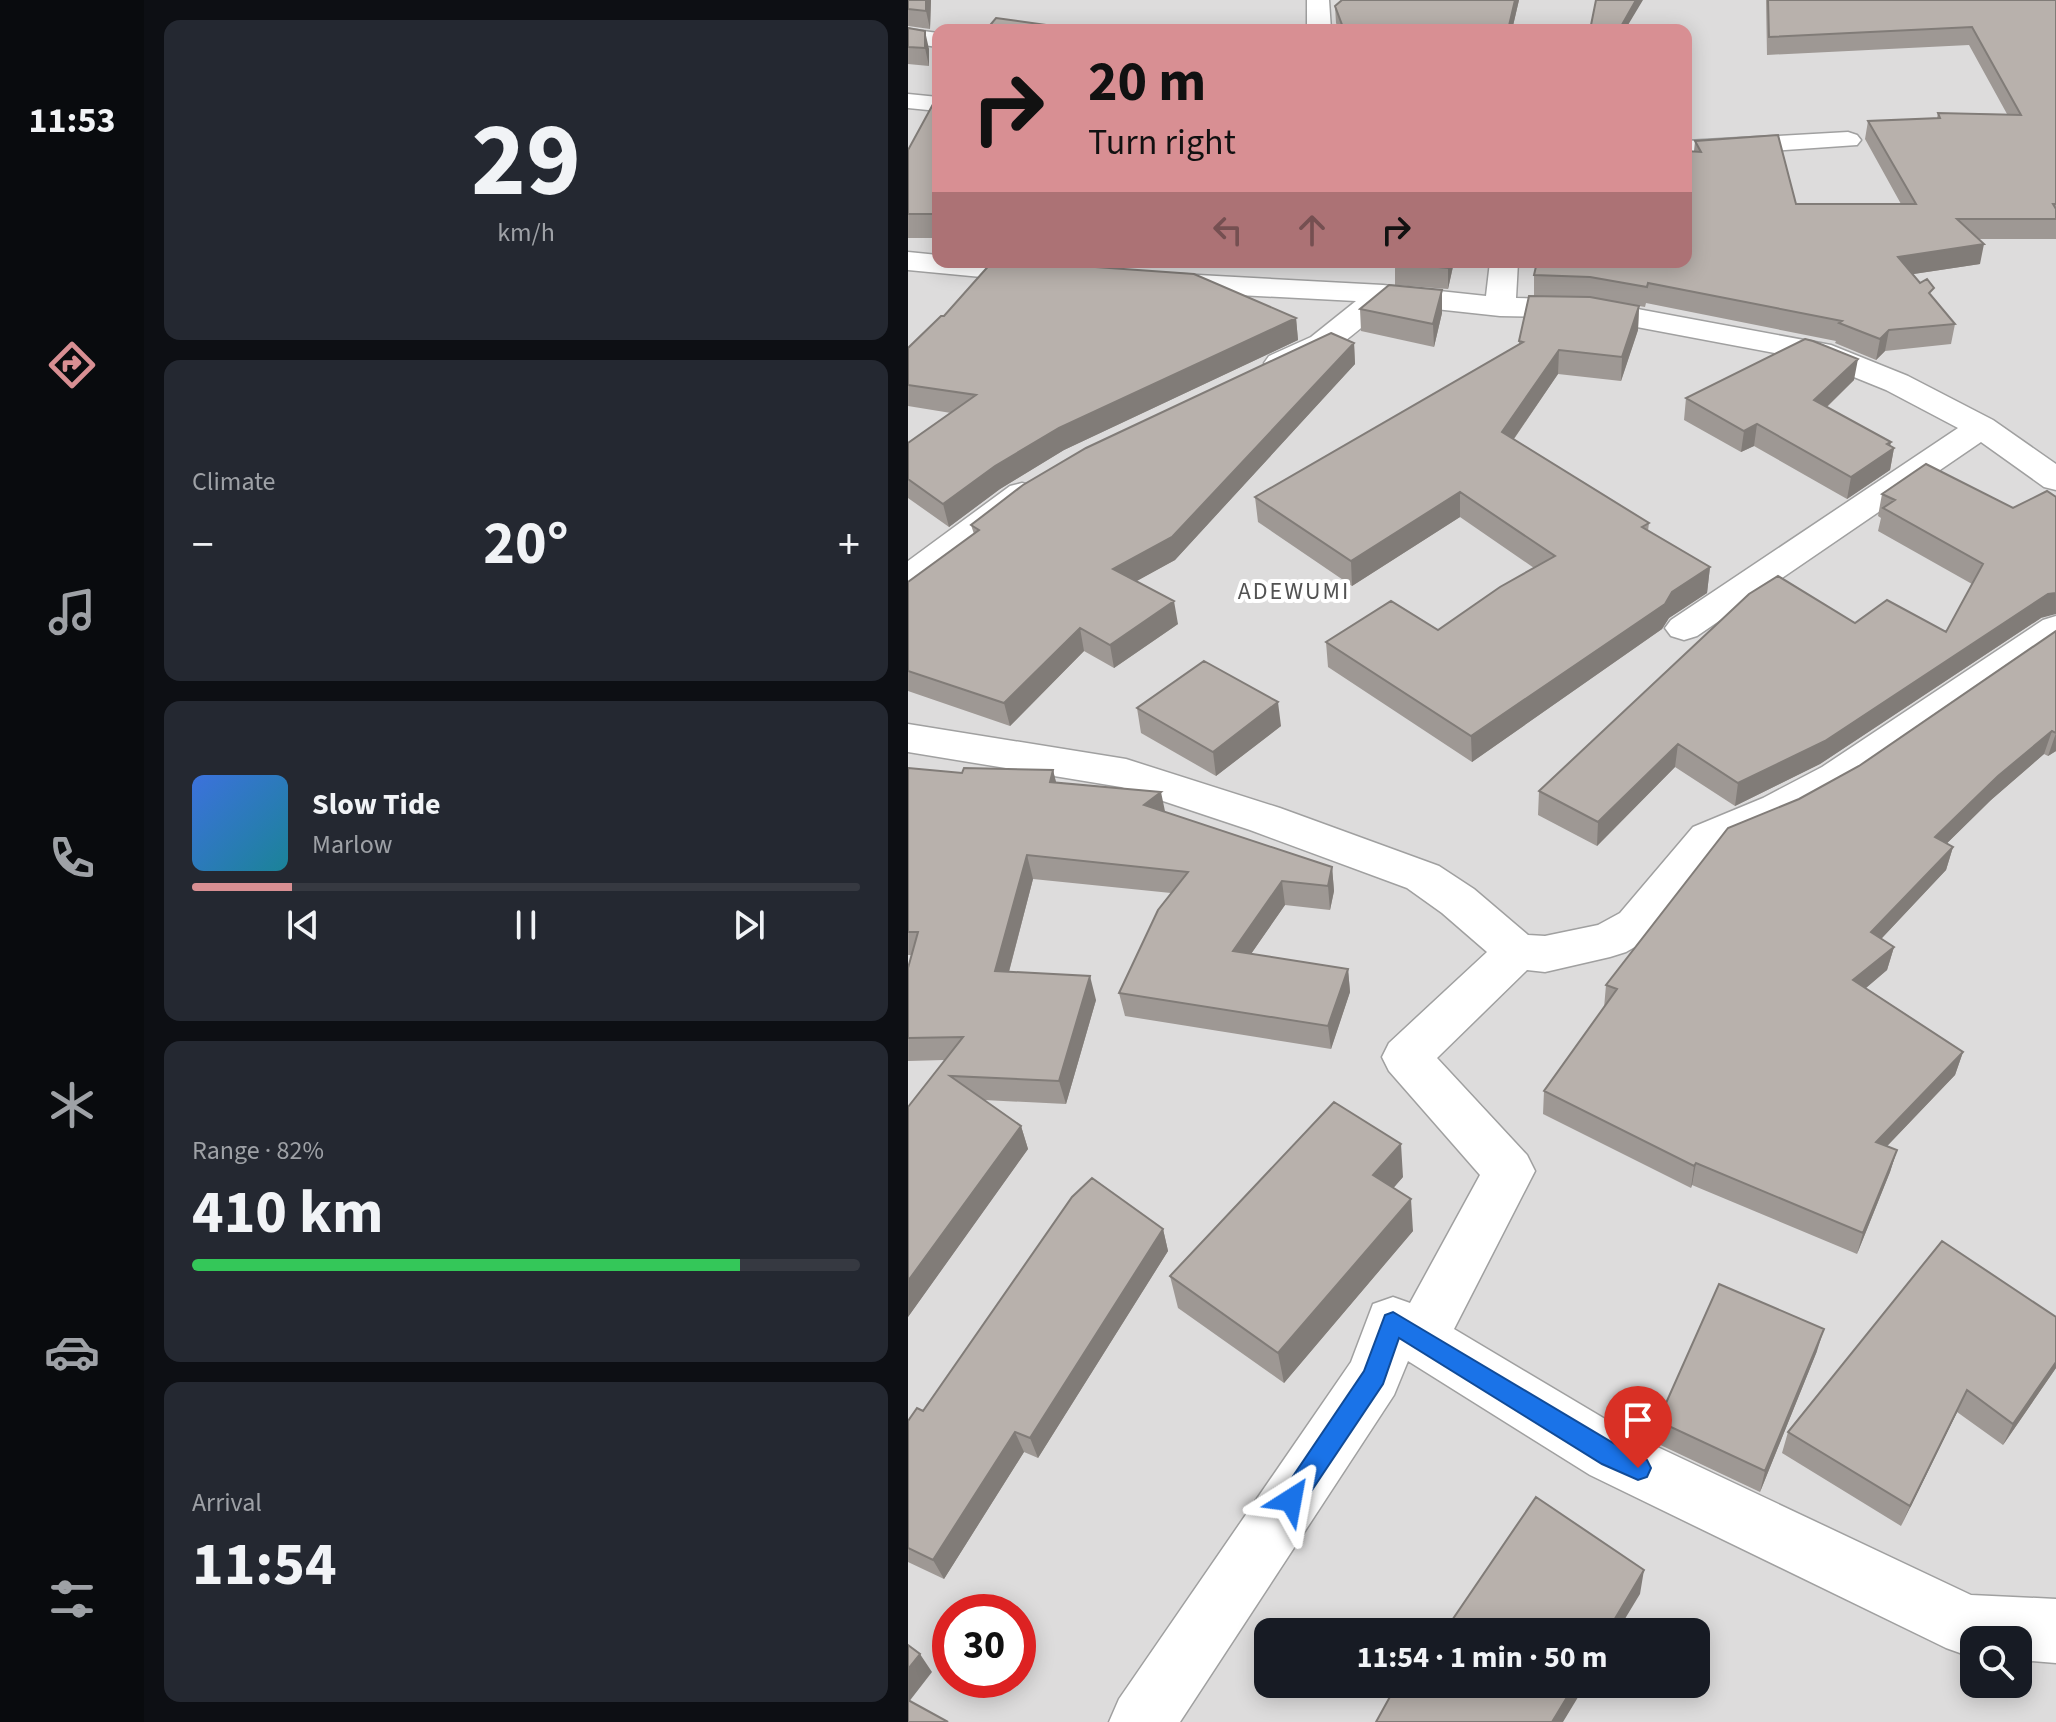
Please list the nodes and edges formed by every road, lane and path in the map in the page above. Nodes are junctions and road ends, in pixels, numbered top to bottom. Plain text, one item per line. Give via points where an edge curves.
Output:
1 (1318, 0) edge
2 (1319, 24) edge
3 (908, 36) edge
4 (932, 39) edge
5 (908, 101) edge
6 (932, 103) edge
7 (1848, 140) dead end
8 (1692, 149) edge
9 (908, 261) edge
10 (932, 263) edge
11 (982, 268) edge
12 (1503, 268) edge
13 (1076, 277) edge
14 (1137, 281) edge
15 (1383, 294) junction
16 (1500, 307) junction
17 (1250, 378) edge
18 (1981, 427) junction
19 (2050, 471) edge
20 (1052, 476) edge
21 (908, 579) edge
22 (1684, 628) dead end
23 (2056, 628) edge
24 (908, 738) edge
25 (1517, 952) junction
26 (1393, 1322) junction
27 (2056, 1631) edge
28 (1142, 1722) edge

1 - 2 street
3 - 4 street
5 - 6 street
7 - 8 street
9 - 10 street
11 - 13 street
12 - 16 street
14 - 15 street
15 - 16 street
15 - 17 street via 1322,344
16 - 18 street via 1589,309 1820,352 1897,383
18 - 19 street
18 - 22 street
20 - 21 street via 1014,498
23 - 25 street via 1837,777 1708,838 1636,925 1610,940 1571,949
24 - 25 street via 1126,773 1265,819 1423,877
25 - 26 street via 1406,1057 1509,1171 1421,1337
26 - 27 street via 1611,1455 1968,1626
26 - 28 street via 1374,1376

